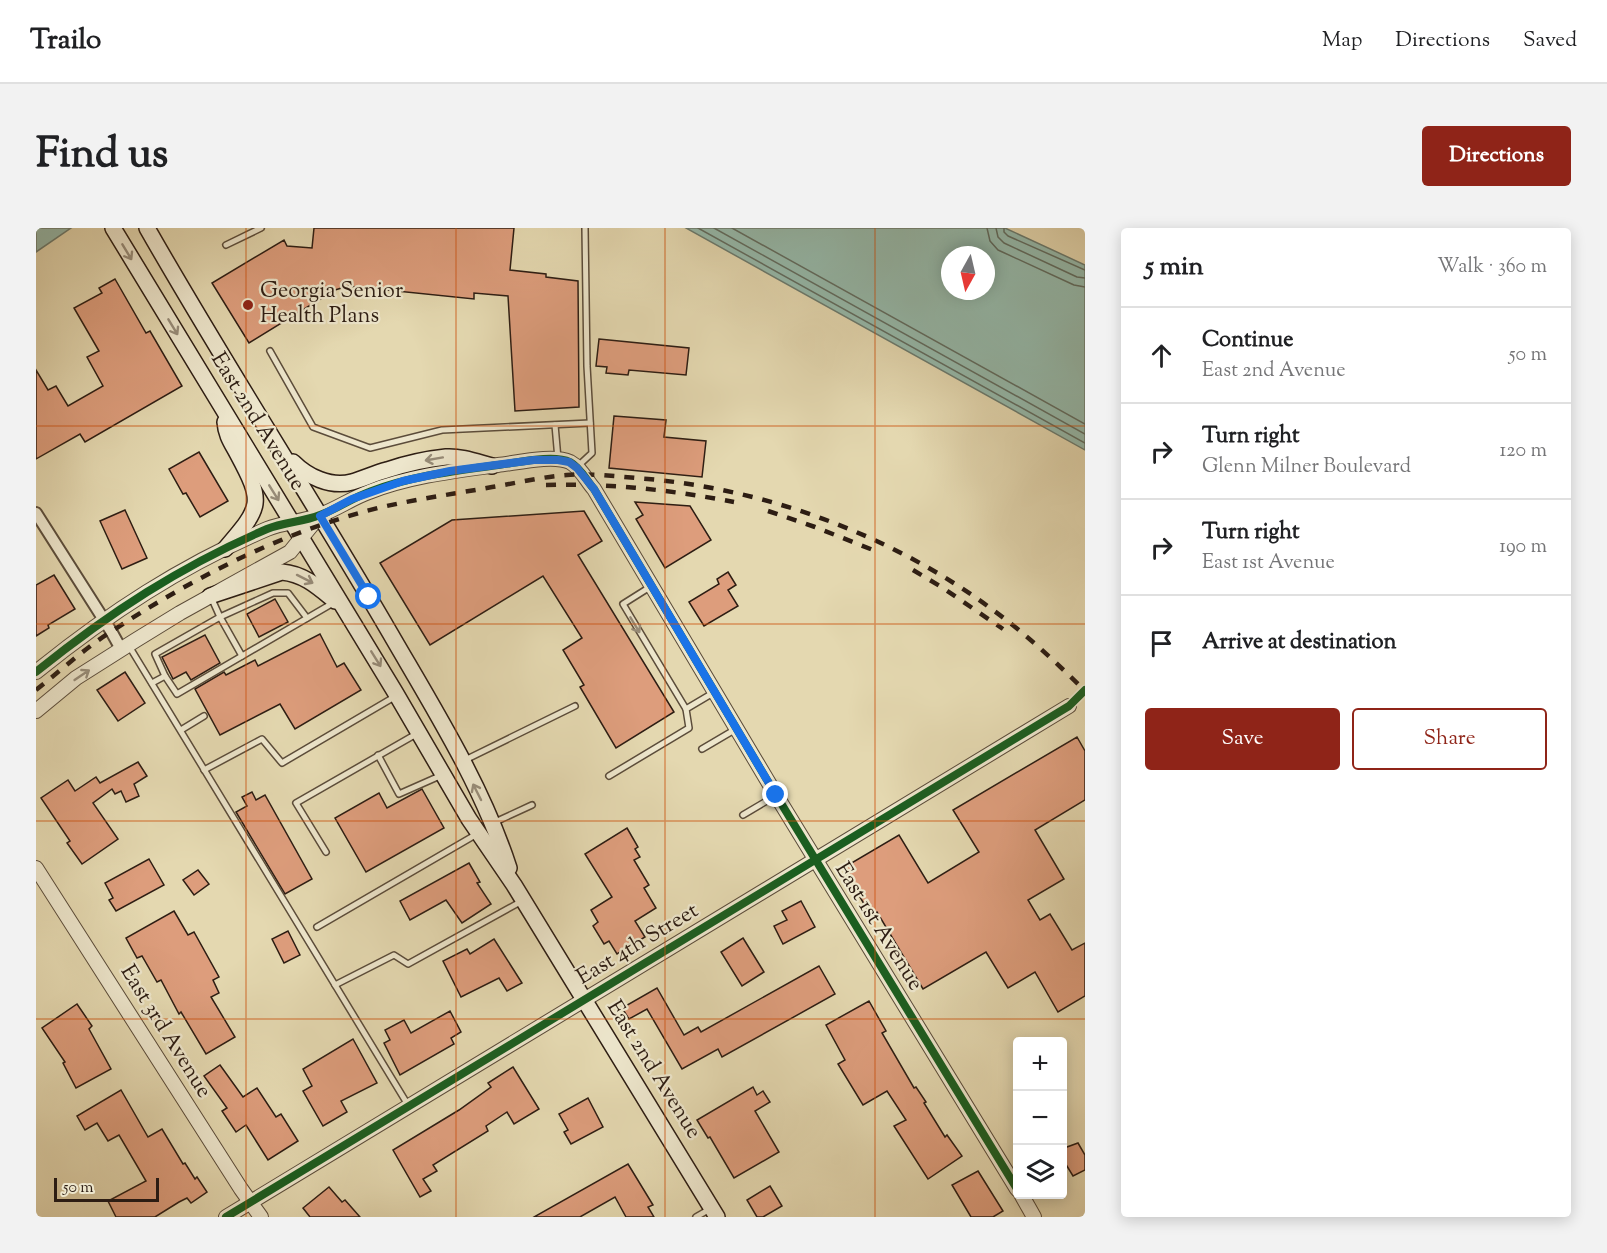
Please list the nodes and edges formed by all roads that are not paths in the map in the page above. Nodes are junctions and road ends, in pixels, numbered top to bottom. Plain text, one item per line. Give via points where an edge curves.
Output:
1 (112, 228) edge
2 (147, 228) edge
3 (261, 228) edge
4 (585, 228) edge
5 (226, 246) dead end
6 (270, 351) dead end
7 (225, 413) junction
8 (590, 423) junction
9 (555, 425) junction
10 (282, 452) junction
11 (558, 460) junction
12 (492, 466) junction
13 (577, 468) junction
14 (36, 513) edge
15 (320, 516) junction
16 (293, 523) junction
17 (303, 538) junction
18 (225, 549) junction
19 (652, 586) junction
20 (210, 596) junction
21 (341, 606) junction
22 (220, 616) junction
23 (307, 618) junction
24 (104, 620) junction
25 (125, 647) junction
26 (242, 656) junction
27 (36, 672) edge
28 (165, 676) junction
29 (152, 683) junction
30 (714, 692) junction
31 (398, 695) junction
32 (575, 706) dead end
33 (1069, 706) dead end
34 (686, 709) junction
35 (36, 711) edge
36 (204, 716) dead end
37 (736, 729) junction
38 (181, 730) junction
39 (420, 732) junction
40 (702, 749) dead end
41 (378, 755) junction
42 (462, 762) junction
43 (204, 770) junction
44 (443, 774) junction
45 (609, 776) dead end
46 (776, 795) junction
47 (532, 805) dead end
48 (743, 815) dead end
49 (493, 823) junction
50 (478, 833) junction
51 (326, 852) dead end
52 (816, 860) junction
53 (36, 868) edge
54 (514, 885) junction
55 (523, 900) junction
56 (317, 927) dead end
57 (335, 985) junction
58 (582, 999) junction
59 (408, 1106) junction
60 (1013, 1182) edge
61 (1024, 1199) edge
62 (250, 1202) junction
63 (714, 1212) edge
64 (226, 1217) edge
65 (261, 1217) edge
66 (696, 1217) edge
67 (1034, 1217) edge

1 -> 7 main road, East 2nd Avenue
2 - 10 main road, East 2nd Avenue
3 - 5 lane
4 - 8 lane
6 - 9 lane via 313,427 370,448 442,430
7 -> 16 main road, East 2nd Avenue
7 - 18 main road via 226,433 254,484 256,496 247,524
8 - 9 lane
8 - 13 lane via 592,453
9 - 11 lane
12 -> 10 main road via 448,457 340,483 304,474
10 - 15 main road, East 2nd Avenue
11 - 12 street
11 - 13 street
12 - 15 street via 403,481 360,495
13 - 19 street, East 1st Avenue via 594,489
14 - 24 street
15 - 16 street
15 - 17 street
15 - 42 main road, East 2nd Avenue
16 - 17 main road, East 2nd Avenue
16 - 18 street via 270,528
17 - 20 street via 290,552
17 - 21 main road, East 2nd Avenue
18 - 24 street via 164,580
19 - 30 street, East 1st Avenue
19 -> 34 lane via 623,603
20 -> 21 main road via 282,572 307,579
20 - 22 lane
20 - 25 street
21 - 23 lane
21 -> 31 main road, East 2nd Avenue
22 - 23 lane via 273,592 288,593
22 - 26 lane
22 - 28 lane via 154,654
23 - 26 lane
24 - 25 street
24 - 27 street
25 - 29 lane
35 -> 25 street via 76,678
26 - 28 lane via 177,694
28 - 29 lane
29 - 38 lane
30 - 34 lane
30 - 37 street, East 1st Avenue
31 - 39 main road, East 2nd Avenue
31 - 43 lane via 282,763 262,739
32 - 42 lane
33 - 52 street, East 4th Street
34 - 45 lane via 689,728
36 - 38 lane
37 - 40 lane
37 - 46 street, East 1st Avenue
38 - 43 lane
39 - 41 lane
39 - 44 main road, East 2nd Avenue
41 - 44 lane via 399,795
41 - 51 lane via 296,803
49 -> 42 main road, East 2nd Avenue
43 - 57 lane
44 - 50 main road, East 2nd Avenue
46 - 48 lane
46 - 52 street, East 1st Avenue
47 - 49 lane
49 - 54 main road, East 2nd Avenue
50 - 54 main road, East 2nd Avenue
50 - 56 lane
52 - 58 street, East 4th Street
52 - 60 street, East 1st Avenue
53 - 62 street, East 3rd Avenue
54 - 55 main road, East 2nd Avenue
55 - 57 lane via 408,964 394,955
55 - 58 main road, East 2nd Avenue
57 - 59 lane
58 - 59 street, East 4th Street
58 - 63 main road, East 2nd Avenue
59 - 62 street, East 4th Street
61 - 67 street
62 - 64 street, East 4th Street
62 - 65 street, East 3rd Avenue
63 - 66 lane

